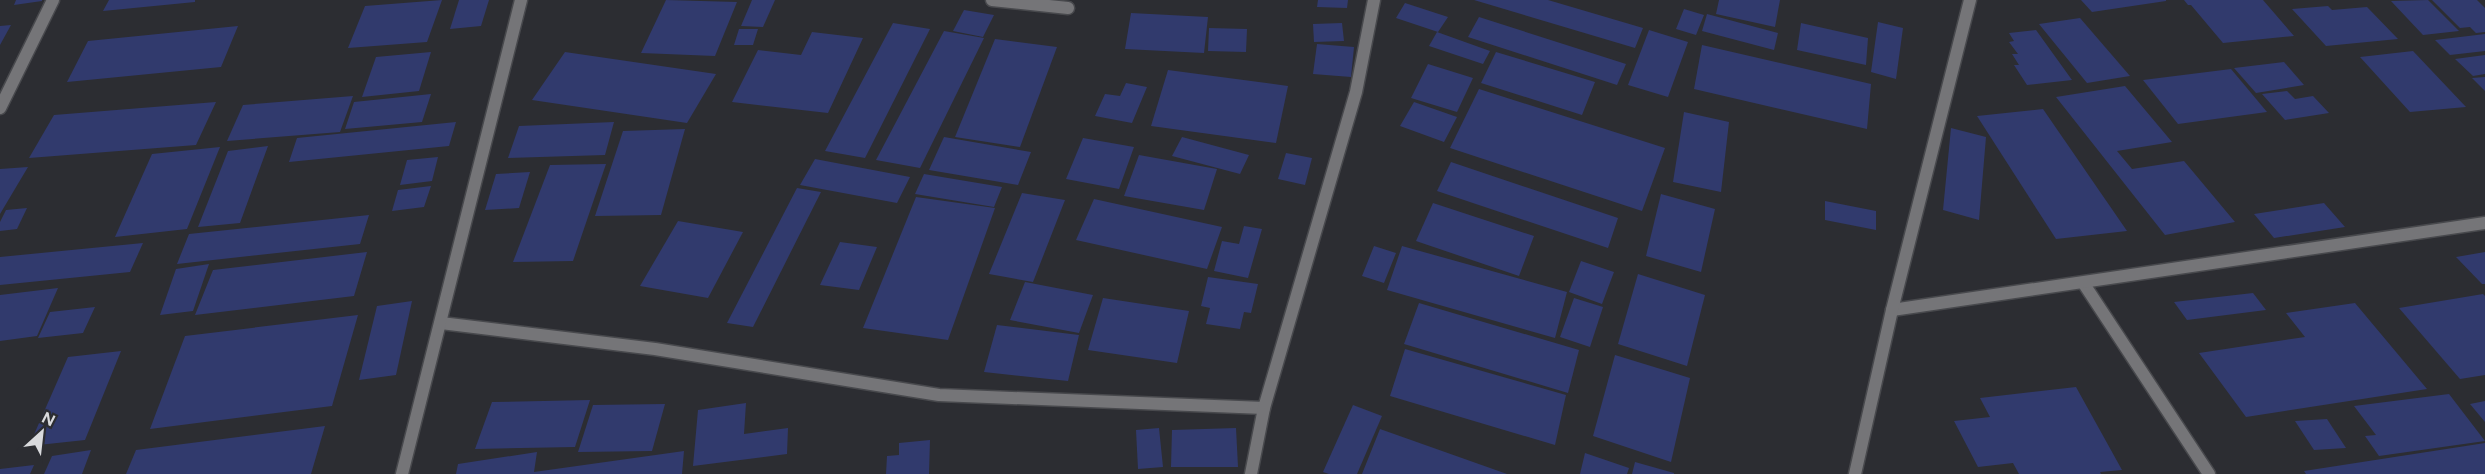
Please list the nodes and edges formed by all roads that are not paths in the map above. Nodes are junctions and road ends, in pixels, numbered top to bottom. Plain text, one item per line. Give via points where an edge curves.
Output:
1 (53, 0) edge
2 (521, 0) edge
3 (992, 0) edge
4 (1374, 0) edge
5 (1970, 0) edge
6 (1068, 8) dead end
7 (0, 108) edge
8 (2485, 223) edge
9 (2084, 284) junction
10 (1892, 310) junction
11 (441, 323) junction
12 (1264, 408) junction
13 (402, 474) edge
14 (1251, 474) edge
15 (1855, 474) edge
16 (2209, 474) edge

1 - 7 street
2 - 11 street
3 - 6 street
4 - 12 street via 1356,92
5 - 10 street
8 - 9 street
9 - 10 street
9 - 16 street
10 - 15 street
11 - 12 street via 655,349 939,395
11 - 13 street
12 - 14 street

